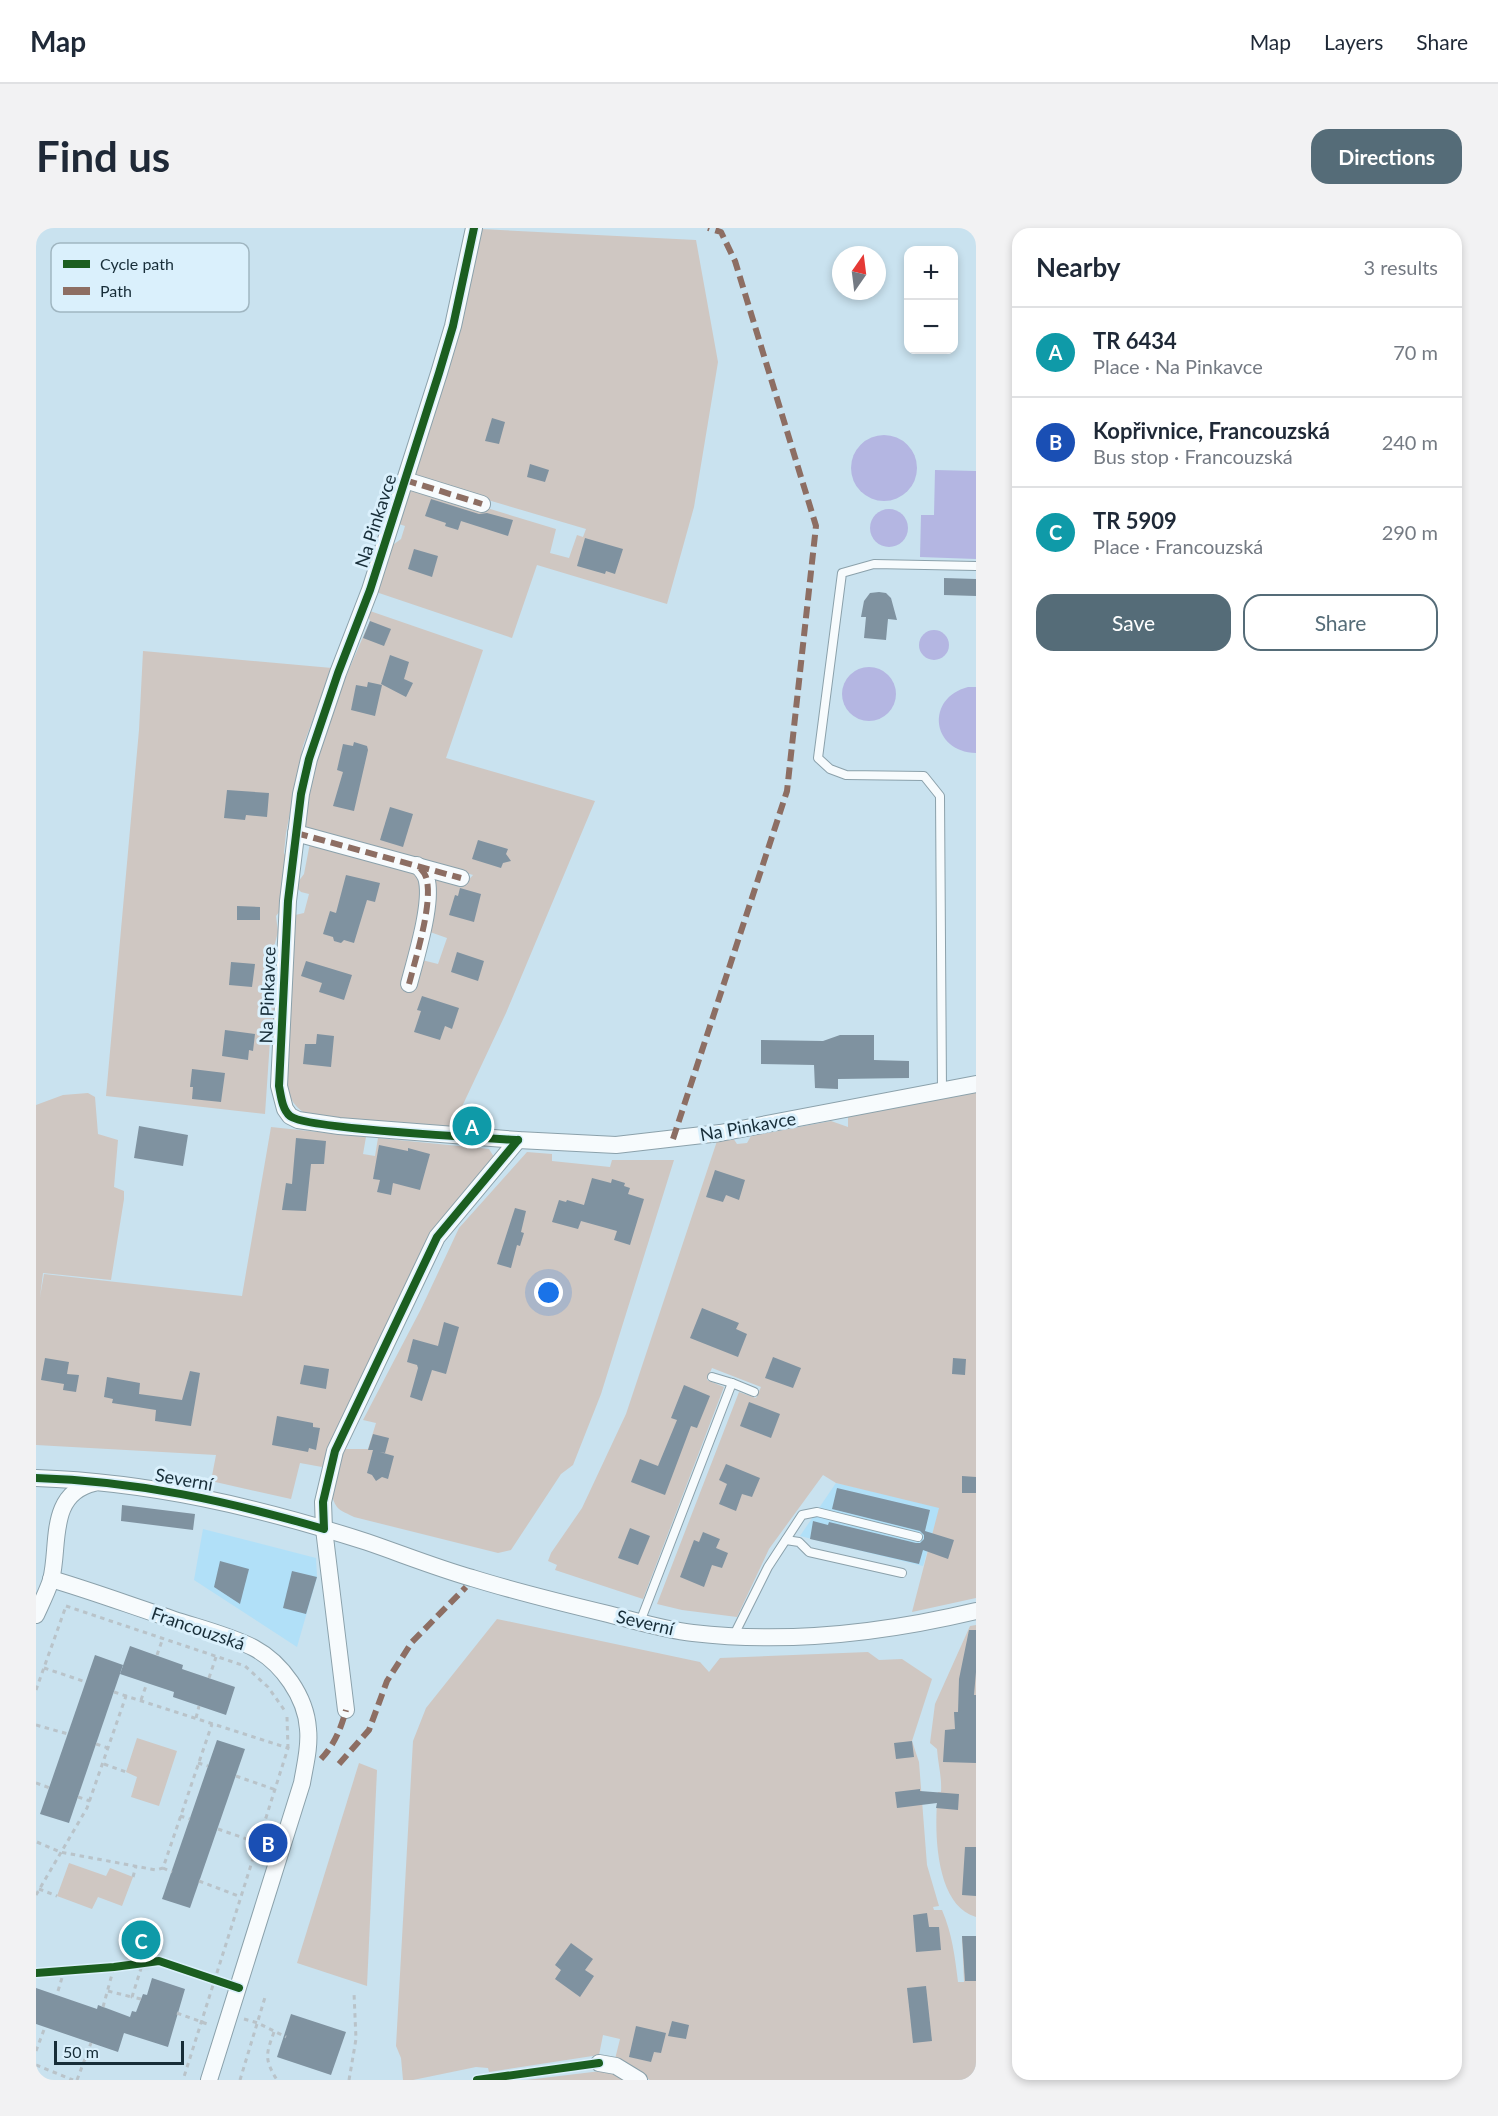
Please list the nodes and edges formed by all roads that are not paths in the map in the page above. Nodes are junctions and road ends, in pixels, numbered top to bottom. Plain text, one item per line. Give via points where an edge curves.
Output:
1 (474, 228) edge
2 (405, 480) junction
3 (482, 504) dead end
4 (976, 566) edge
5 (296, 833) junction
6 (417, 865) junction
7 (461, 878) dead end
8 (409, 984) dead end
9 (976, 1084) edge
10 (942, 1091) junction
11 (518, 1140) junction
12 (712, 1377) dead end
13 (732, 1383) junction
14 (753, 1392) dead end
15 (36, 1478) edge
16 (97, 1482) junction
17 (324, 1529) junction
18 (918, 1537) dead end
19 (786, 1540) junction
20 (902, 1573) dead end
21 (51, 1579) junction
22 (976, 1611) edge
23 (36, 1615) edge
24 (640, 1622) junction
25 (734, 1635) junction
26 (346, 1710) dead end
27 (599, 2063) dead end
28 (210, 2080) edge
29 (639, 2080) edge

1 - 2 street, Na Pinkavce via 453,326
2 - 3 street
2 - 5 street, Na Pinkavce via 370,590 315,736
4 - 10 lane via 874,564 842,573 818,758 830,769 846,775 924,776 940,796
5 - 6 street
5 - 11 street, Na Pinkavce via 285,944 279,1086 290,1116 339,1126
6 - 7 street
6 - 8 street via 425,874 428,893
9 - 10 street, Na Pinkavce
10 - 11 street, Na Pinkavce via 684,1138 616,1145
11 - 17 street via 437,1237 335,1451 323,1502
12 - 13 lane
13 - 14 lane
13 - 24 lane
15 - 16 street, Severní
16 - 17 street, Severní via 219,1501
16 - 21 street via 73,1492 64,1505
17 - 24 street, Severní via 470,1578
17 - 26 street
18 - 19 lane via 817,1512 802,1515
19 - 20 lane via 799,1542 809,1552
19 - 25 lane
21 - 23 street
21 - 28 street, Francouzská via 256,1649 281,1670 302,1704 308,1727 302,1783
22 - 25 street, Severní via 873,1630 807,1636
24 - 25 street, Severní via 692,1633
27 - 29 street via 616,2066

